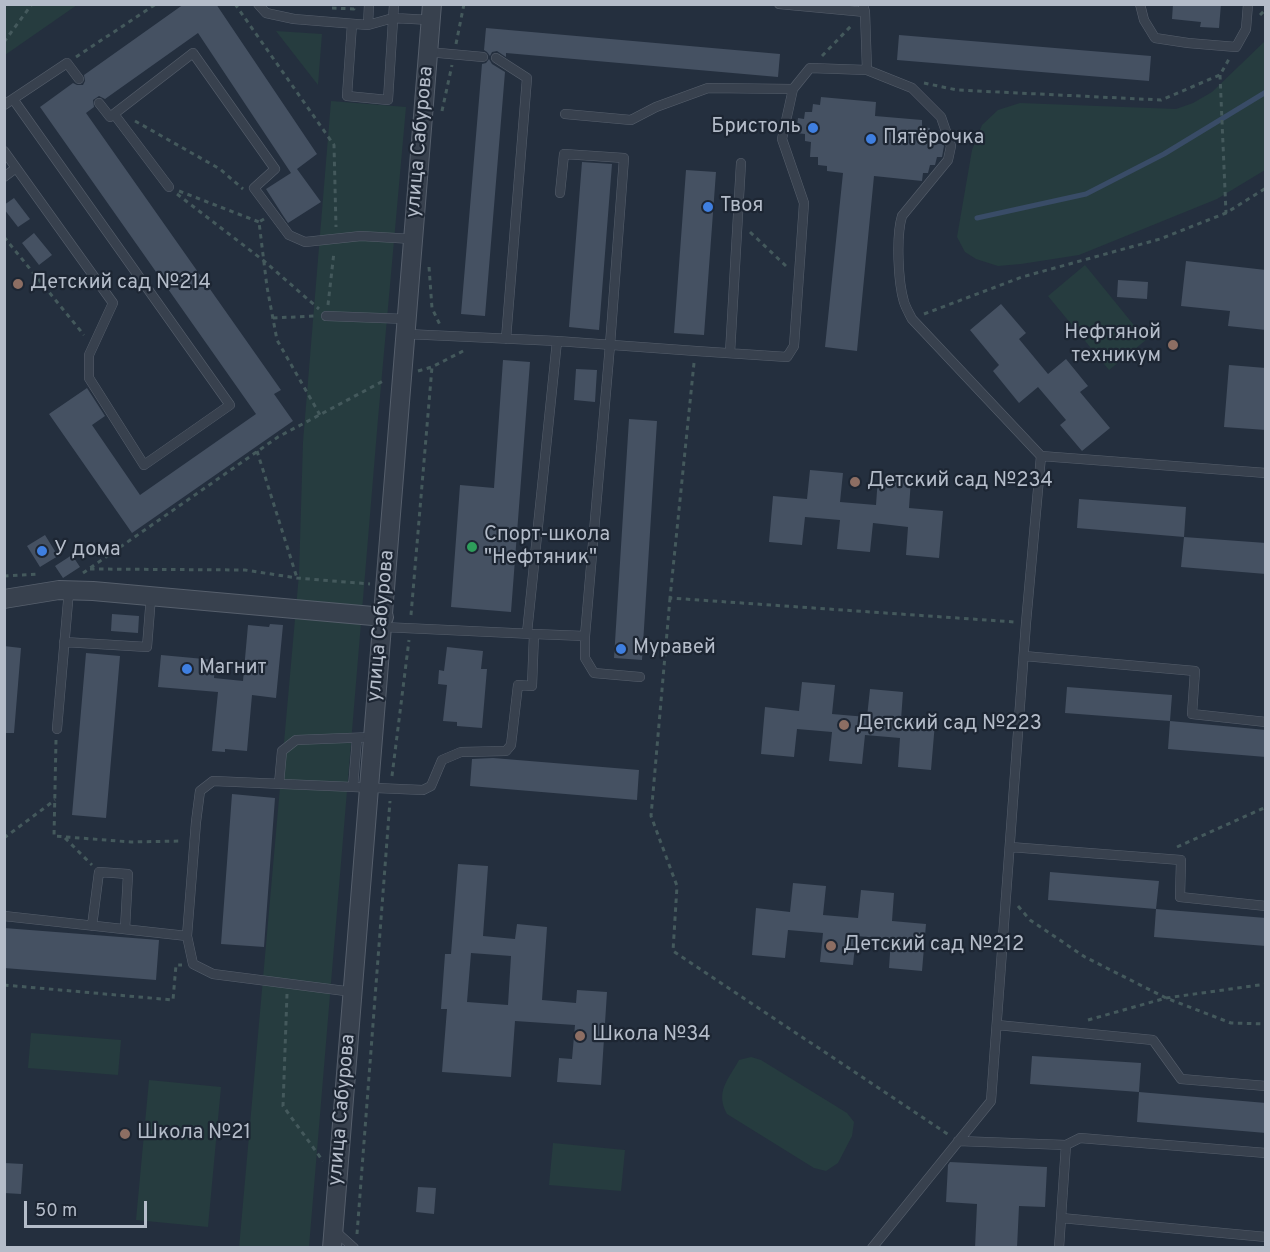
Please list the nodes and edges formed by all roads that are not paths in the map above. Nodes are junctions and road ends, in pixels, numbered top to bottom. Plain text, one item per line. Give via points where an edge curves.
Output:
1 (258, 4) edge
2 (369, 4) edge
3 (394, 4) edge
4 (779, 4) edge
5 (1140, 4) edge
6 (1248, 4) edge
7 (864, 8) edge
8 (431, 12) edge
9 (393, 18) junction
10 (352, 24) junction
11 (368, 25) junction
12 (428, 52) junction
13 (483, 57) dead end
14 (496, 57) dead end
15 (867, 70) junction
16 (80, 79) dead end
17 (793, 89) junction
18 (9, 102) edge
19 (99, 103) dead end
20 (116, 112) junction
21 (565, 114) dead end
22 (4, 151) edge
23 (741, 163) dead end
24 (16, 168) junction
25 (4, 177) edge
26 (169, 187) road end
27 (560, 193) dead end
28 (413, 239) junction
29 (326, 316) road end
30 (406, 327) junction
31 (506, 339) junction
32 (557, 341) junction
33 (610, 345) junction
34 (730, 353) junction
35 (1041, 456) junction
36 (1266, 472) edge
37 (69, 590) junction
38 (151, 596) junction
39 (4, 599) edge
40 (383, 622) junction
41 (531, 633) junction
42 (585, 636) junction
43 (64, 642) junction
44 (1024, 656) junction
45 (640, 677) dead end
46 (1266, 722) edge
47 (57, 729) road end
48 (365, 738) junction
49 (279, 784) junction
50 (361, 787) junction
51 (1010, 847) junction
52 (1266, 906) edge
53 (4, 916) edge
54 (92, 926) junction
55 (125, 929) junction
56 (187, 936) junction
57 (353, 992) junction
58 (997, 1025) junction
59 (1266, 1086) edge
60 (958, 1140) junction
61 (1066, 1145) junction
62 (1266, 1154) edge
63 (1061, 1218) junction
64 (1266, 1237) edge
65 (333, 1239) edge
66 (354, 1248) edge
67 (872, 1248) edge
68 (1059, 1248) edge

1 - 10 lane via 266,13 294,19
2 - 11 lane
3 - 9 lane
4 - 7 lane
5 - 6 lane via 1155,38 1236,47 1246,29
7 - 15 lane
8 - 9 lane
8 - 12 street, улица Сабурова
9 - 10 lane via 388,100 347,96
9 - 11 lane
10 - 11 lane
12 - 13 lane
12 - 28 street, улица Сабурова
14 - 31 lane via 527,78
15 - 17 lane via 810,68
15 - 35 lane via 912,88 941,117 951,146 948,160 902,216 899,226 900,274 912,319
16 - 18 lane via 67,63
17 - 21 lane via 708,88 631,120
17 - 34 lane via 782,139 804,203 794,346 788,357
18 - 24 lane via 230,405 144,465 89,378 89,355 113,303
19 - 20 lane via 110,117
20 - 26 lane
20 - 28 lane via 193,52 275,169 254,188 289,235 305,242 361,236
22 - 24 lane
23 - 34 lane
24 - 25 lane
27 - 33 lane via 564,154 624,158
28 - 30 street, улица Сабурова
29 - 30 lane
30 - 31 lane via 445,336
30 - 40 street, улица Сабурова
31 - 32 lane
32 - 33 lane
32 - 41 lane
33 - 34 lane
33 - 42 lane
35 - 36 lane
35 - 44 lane
37 - 38 street
37 - 39 street
37 - 43 lane
38 - 40 street
38 - 43 lane via 147,647
40 - 41 lane via 410,629
40 - 48 street, улица Сабурова
41 - 42 lane
41 - 50 lane via 532,686 518,685 511,745 506,751 461,752 442,760 431,786 423,789
42 - 45 lane via 585,658 594,672
43 - 47 lane
44 - 46 lane via 1195,671 1192,714
44 - 51 lane
48 - 49 lane via 296,740 282,751
48 - 50 street, улица Сабурова
49 - 50 lane
49 - 56 lane via 213,781 200,791
50 - 57 street, улица Сабурова
51 - 52 lane via 1181,860 1180,897
51 - 58 lane
53 - 54 lane
54 - 55 lane
54 - 55 lane via 99,873 128,874
55 - 56 lane
56 - 57 lane via 193,964 213,974
57 - 65 street, улица Сабурова
58 - 59 lane via 1154,1040 1181,1079
58 - 60 lane via 991,1101
60 - 61 lane
60 - 67 lane
61 - 62 lane via 1080,1138
61 - 63 lane
63 - 64 lane
63 - 68 lane
65 - 66 lane

